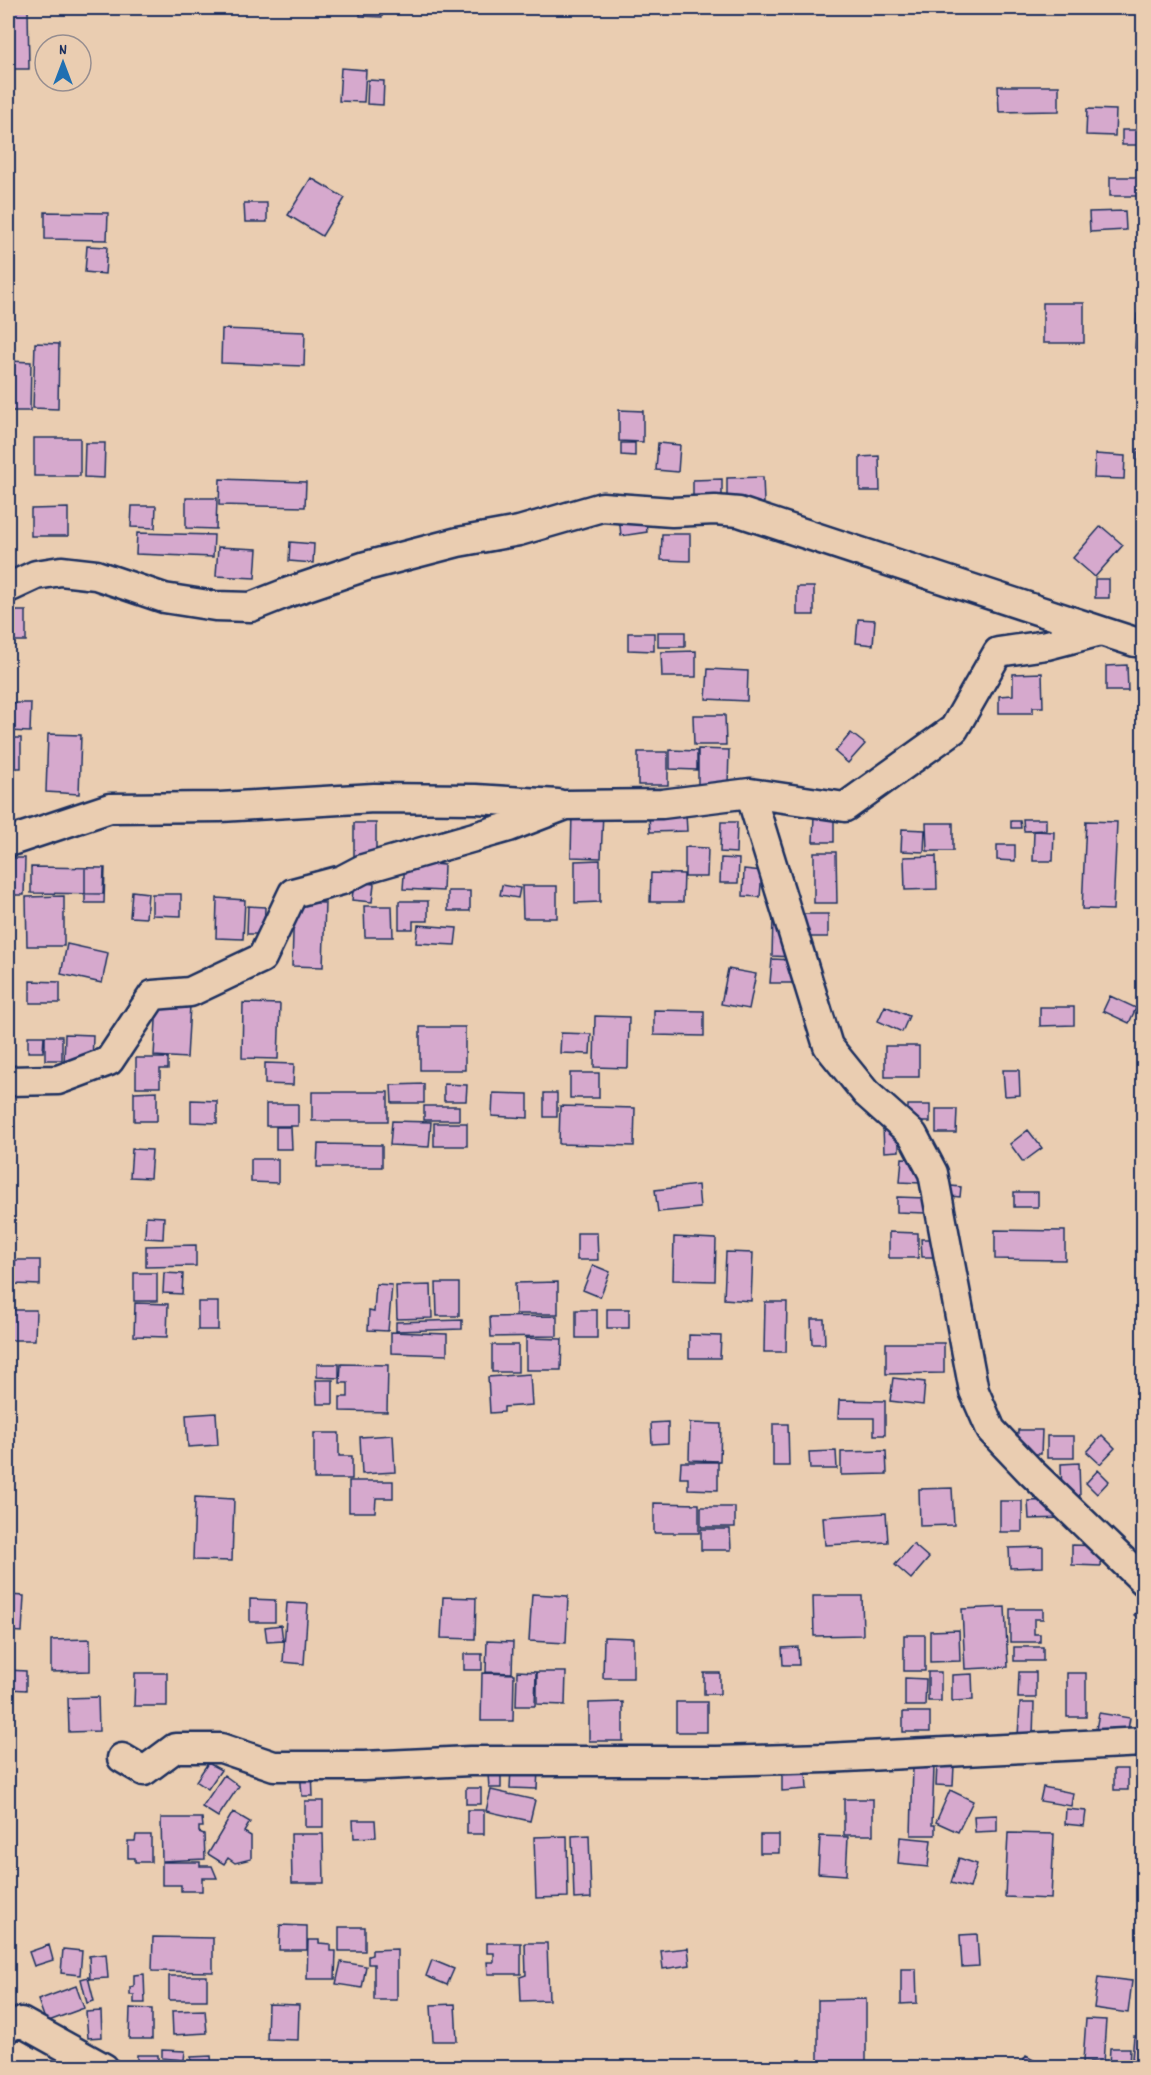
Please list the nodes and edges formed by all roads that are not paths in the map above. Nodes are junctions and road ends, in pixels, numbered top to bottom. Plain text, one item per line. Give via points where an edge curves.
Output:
1 (8, 588) edge
2 (1101, 631) junction
3 (1143, 642) edge
4 (750, 793) junction
5 (566, 805) junction
6 (8, 842) edge
7 (8, 1081) edge
8 (1143, 1581) edge
9 (1143, 1742) edge
10 (122, 1758) dead end
11 (8, 2027) edge
12 (104, 2067) edge

1 - 2 street via 36,575 61,571 96,575 164,598 252,607 366,566 519,531 602,507 672,512 715,510 739,512
2 - 3 street
2 - 4 street via 998,652 954,729 845,807
4 - 5 street via 662,804
4 - 8 street via 828,1046 866,1093 913,1135 933,1173 975,1391 991,1430
5 - 6 street via 374,798 220,807 110,808
5 - 7 street via 509,827 293,893 262,958 190,992 153,995 109,1061 58,1080
9 - 10 street via 826,1758 470,1761 364,1766 274,1766 221,1748 175,1748 144,1771
11 - 12 street via 21,2022

